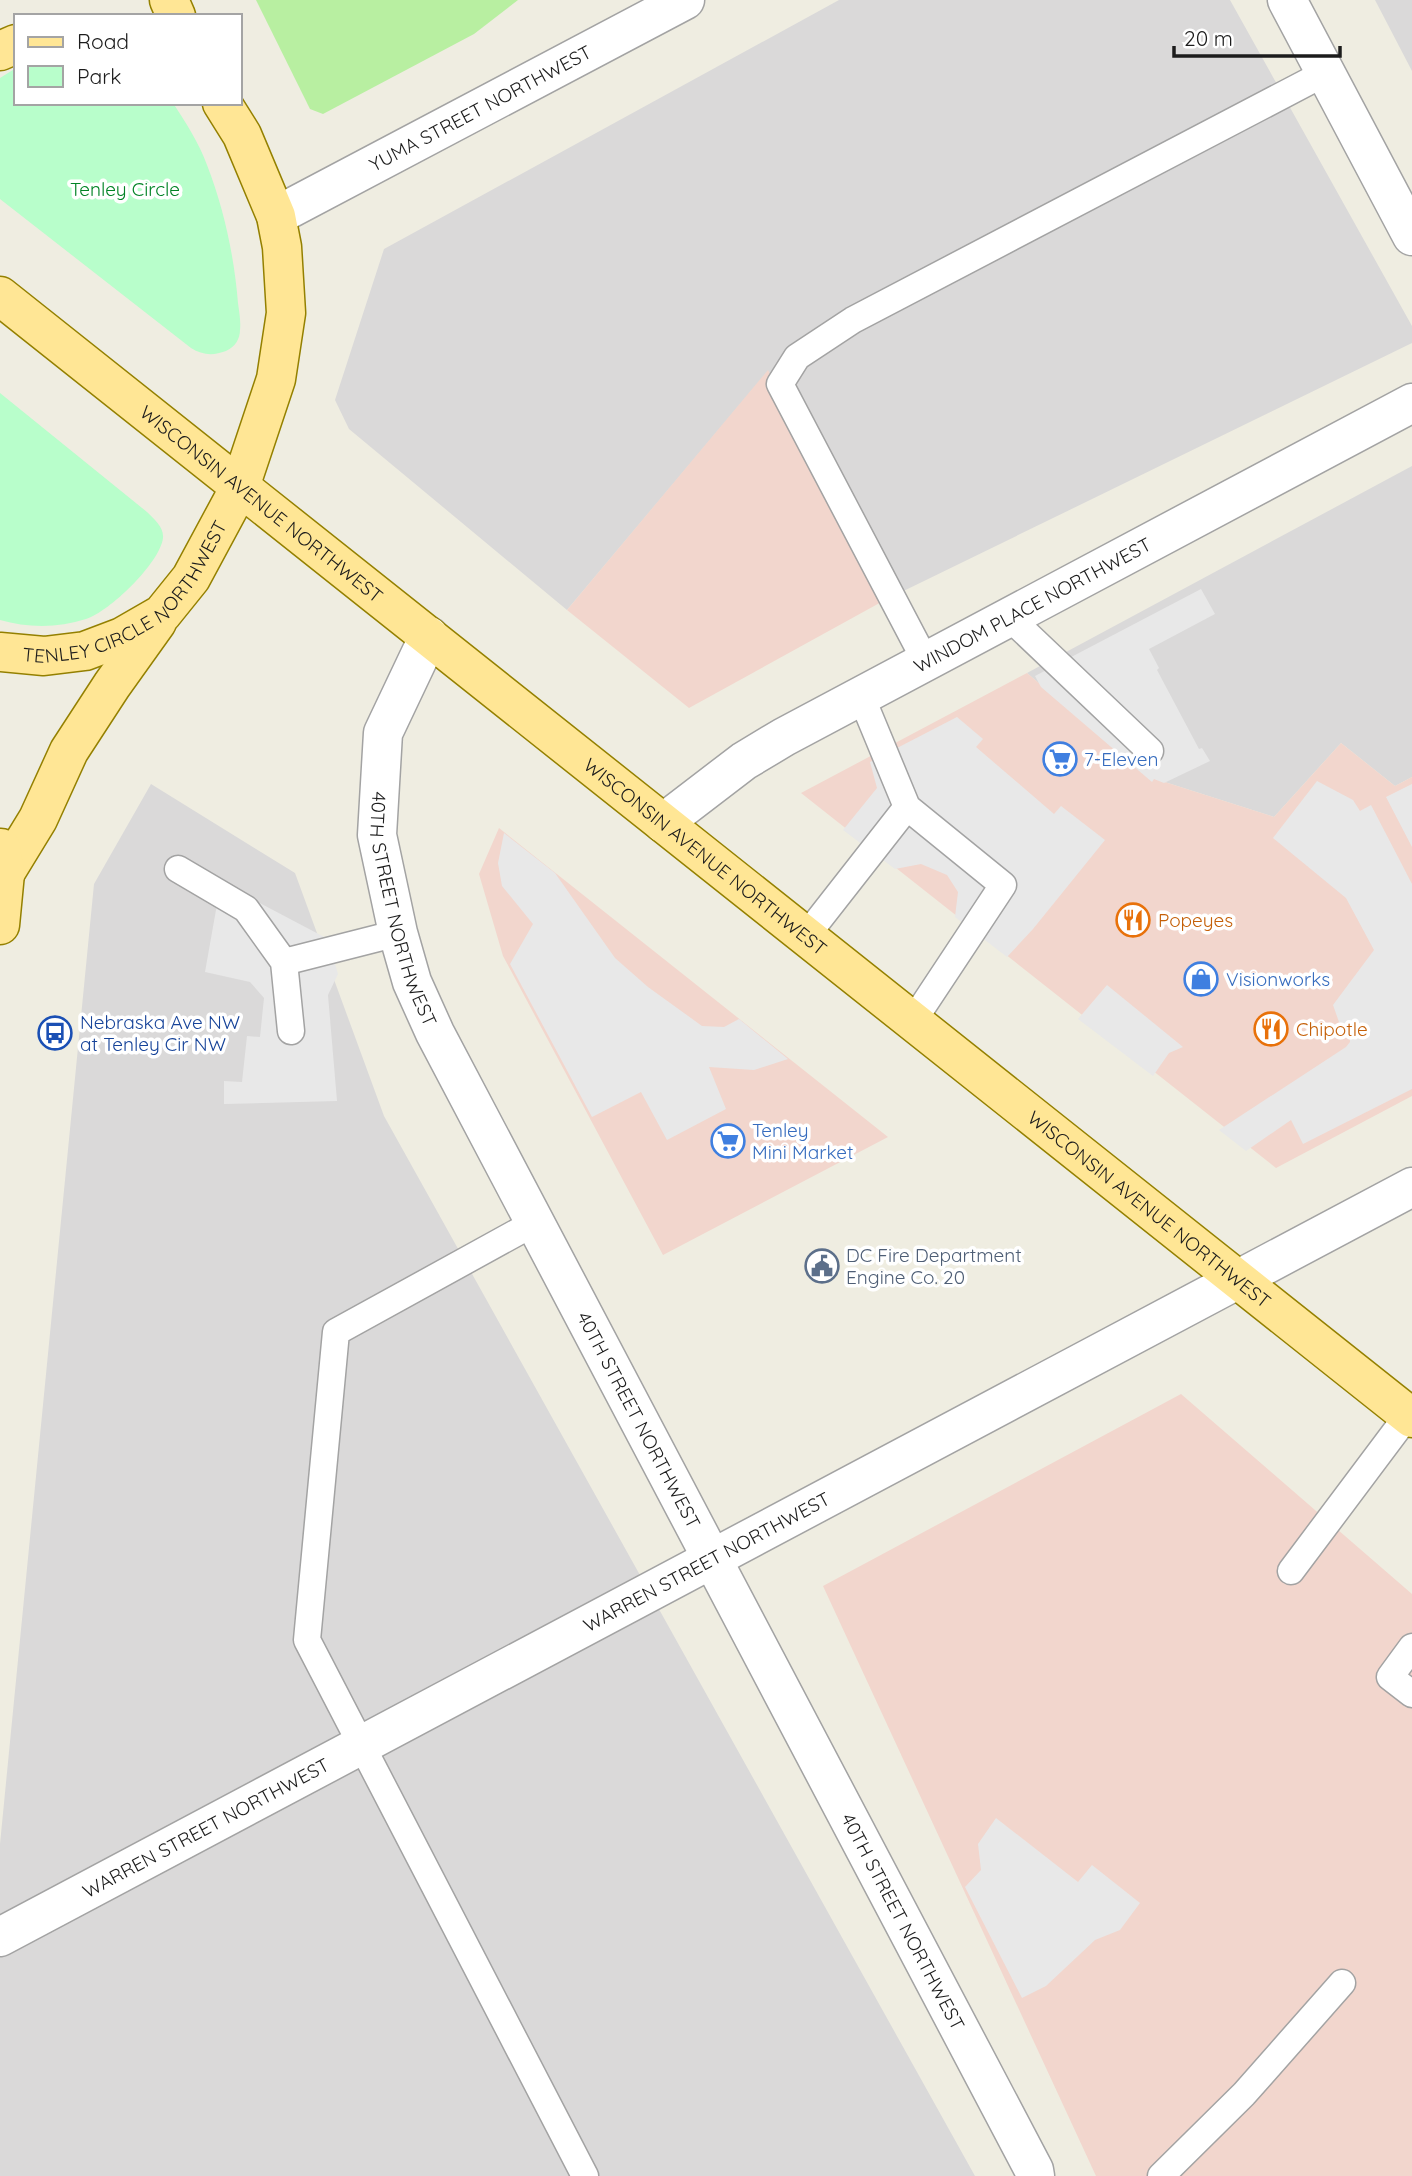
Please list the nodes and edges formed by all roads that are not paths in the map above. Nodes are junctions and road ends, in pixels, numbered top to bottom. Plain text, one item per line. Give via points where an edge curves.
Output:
1 (685, 0) edge
2 (1287, 0) edge
3 (1325, 73) junction
4 (223, 105) edge
5 (276, 216) junction
6 (1412, 236) edge
7 (0, 296) edge
8 (1412, 403) edge
9 (240, 487) junction
10 (162, 614) junction
11 (1009, 617) junction
12 (429, 636) junction
13 (0, 652) edge
14 (926, 662) junction
15 (861, 696) junction
16 (1150, 751) dead end
17 (907, 807) junction
18 (663, 823) junction
19 (3, 858) edge
20 (178, 869) dead end
21 (0, 925) edge
22 (398, 933) junction
23 (806, 936) junction
24 (284, 962) junction
25 (912, 1021) junction
26 (291, 1031) dead end
27 (1412, 1187) edge
28 (534, 1223) junction
29 (1237, 1281) junction
30 (1410, 1417) edge
31 (712, 1560) junction
32 (1291, 1572) dead end
33 (1412, 1647) edge
34 (1412, 1693) edge
35 (363, 1745) junction
36 (0, 1937) edge
37 (1342, 1983) dead end
38 (585, 2176) edge
39 (1035, 2176) edge
40 (1161, 2176) edge

1 - 5 street, YUMA STREET NORTHWEST
2 - 3 street
3 - 6 street
3 - 14 lane via 853,320 797,357 780,384
4 - 5 main road, TENLEY CIRCLE NORTHWEST via 242,135
5 - 9 main road, TENLEY CIRCLE NORTHWEST via 286,313 276,379
7 - 9 main road, WISCONSIN AVENUE NORTHWEST
8 - 11 street, WINDOM PLACE NORTHWEST
9 - 10 main road, TENLEY CIRCLE NORTHWEST via 191,578
9 - 12 main road, WISCONSIN AVENUE NORTHWEST
10 - 13 main road, TENLEY CIRCLE NORTHWEST via 122,638 85,651 44,656
10 - 19 main road via 69,751 38,819
11 - 14 street, WINDOM PLACE NORTHWEST
11 - 16 lane
12 - 18 main road, WISCONSIN AVENUE NORTHWEST
12 - 22 street, 40TH STREET NORTHWEST via 383,733 377,835
14 - 15 street, WINDOM PLACE NORTHWEST
15 - 17 lane
15 - 18 street, WINDOM PLACE NORTHWEST via 744,761
17 - 23 lane
17 - 25 lane via 1003,885
18 - 23 main road, WISCONSIN AVENUE NORTHWEST
19 - 21 main road
20 - 24 lane via 246,909
22 - 24 lane
22 - 28 street, 40TH STREET NORTHWEST via 412,982 435,1033
23 - 25 main road, WISCONSIN AVENUE NORTHWEST
24 - 26 lane
25 - 29 main road, WISCONSIN AVENUE NORTHWEST
27 - 29 street, WARREN STREET NORTHWEST
28 - 31 street, 40TH STREET NORTHWEST
28 - 35 lane via 336,1332 307,1640
29 - 30 main road, WISCONSIN AVENUE NORTHWEST
29 - 31 street, WARREN STREET NORTHWEST
30 - 32 lane
31 - 35 street, WARREN STREET NORTHWEST
31 - 39 street, 40TH STREET NORTHWEST
33 - 34 lane via 1390,1677
35 - 36 street, WARREN STREET NORTHWEST
35 - 38 lane
37 - 40 lane via 1244,2094

